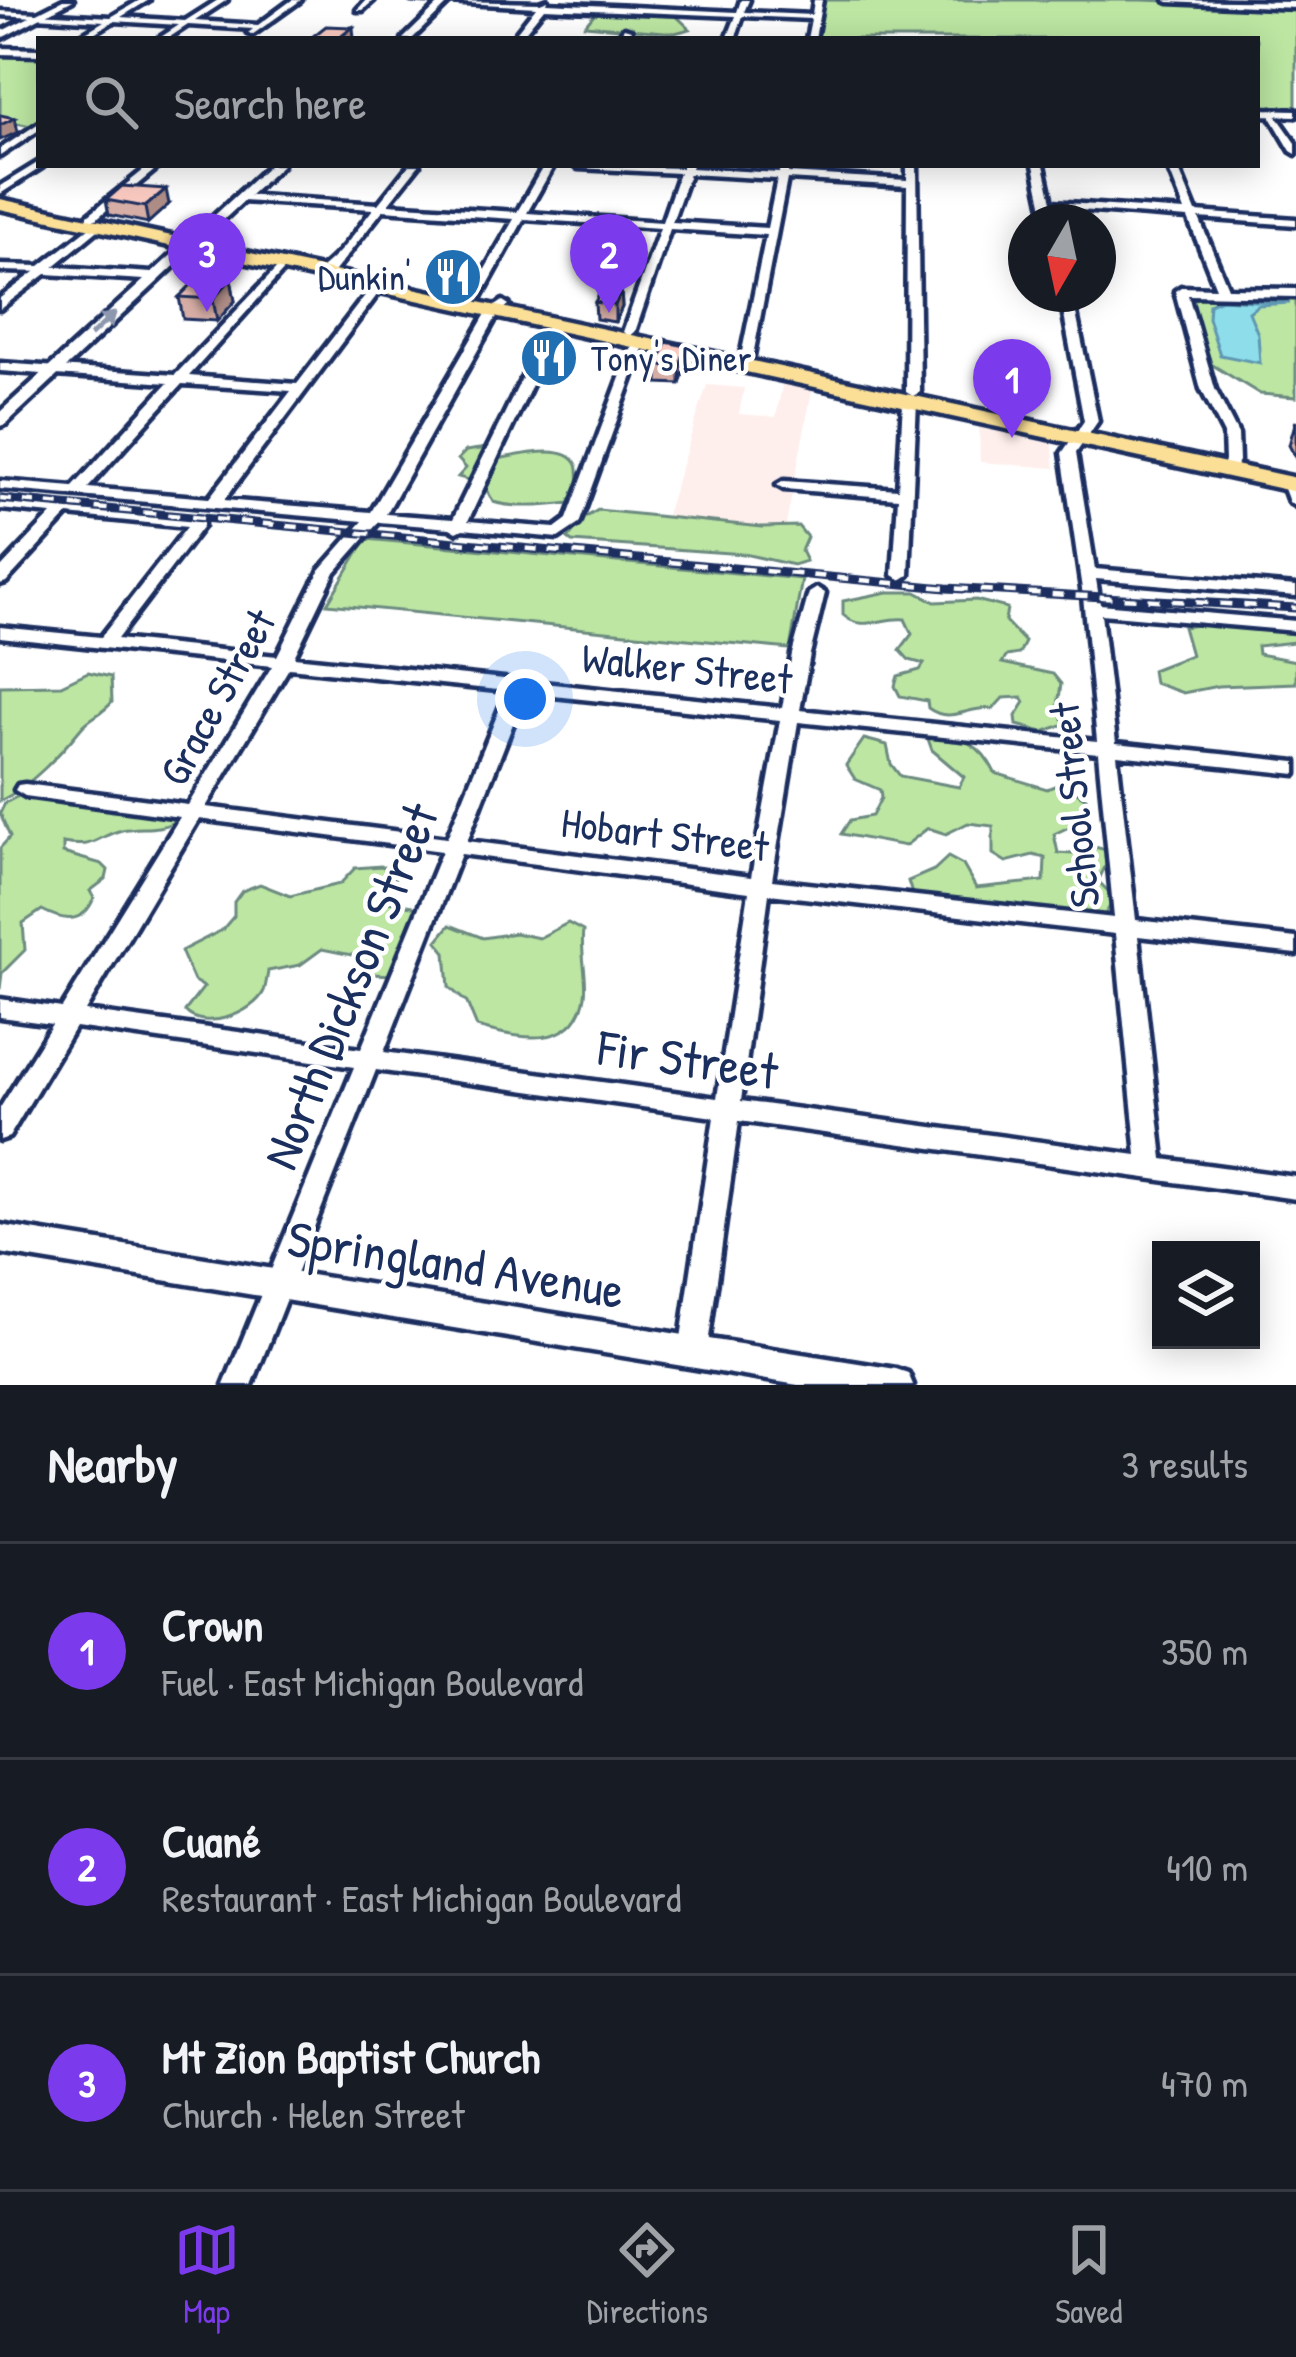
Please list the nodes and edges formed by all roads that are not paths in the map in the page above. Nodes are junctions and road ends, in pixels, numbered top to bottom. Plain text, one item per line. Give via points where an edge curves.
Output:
1 (69, 0) edge
2 (146, 0) edge
3 (223, 0) edge
4 (297, 0) edge
5 (370, 0) edge
6 (416, 0) edge
7 (745, 0) edge
8 (818, 0) edge
9 (1169, 0) edge
10 (447, 1) edge
11 (1200, 1) edge
12 (1282, 2) edge
13 (544, 3) edge
14 (1296, 5) edge
15 (360, 8) dead end
16 (0, 14) edge
17 (740, 14) junction
18 (35, 17) junction
19 (815, 17) junction
20 (110, 21) junction
21 (184, 24) junction
22 (259, 27) junction
23 (0, 36) edge
24 (83, 36) edge
25 (166, 36) edge
26 (247, 36) edge
27 (410, 36) edge
28 (516, 36) edge
29 (732, 36) edge
30 (812, 36) edge
31 (0, 51) edge
32 (36, 52) edge
33 (1260, 112) edge
34 (1272, 112) junction
35 (1296, 113) edge
36 (36, 128) edge
37 (1294, 145) edge
38 (0, 153) edge
39 (36, 167) edge
40 (153, 168) edge
41 (273, 168) edge
42 (412, 168) edge
43 (547, 168) edge
44 (686, 168) edge
45 (912, 168) edge
46 (1040, 168) edge
47 (1173, 168) edge
48 (784, 171) edge
49 (913, 183) junction
50 (242, 198) junction
51 (2, 203) edge
52 (1048, 204) edge
53 (382, 207) junction
54 (1116, 210) edge
55 (1194, 215) junction
56 (520, 216) junction
57 (95, 221) junction
58 (1296, 222) edge
59 (667, 225) junction
60 (773, 232) junction
61 (192, 243) junction
62 (282, 266) junction
63 (0, 268) edge
64 (43, 270) junction
65 (325, 271) junction
66 (154, 277) junction
67 (377, 287) junction
68 (1222, 289) junction
69 (1296, 293) edge
70 (470, 302) junction
71 (0, 305) edge
72 (498, 309) junction
73 (1070, 312) edge
74 (554, 325) junction
75 (634, 338) junction
76 (746, 362) junction
77 (0, 368) edge
78 (53, 371) junction
79 (177, 379) junction
80 (300, 388) junction
81 (912, 397) junction
82 (0, 421) edge
83 (1084, 433) junction
84 (1230, 465) junction
85 (0, 485) edge
86 (784, 485) dead end
87 (1294, 486) edge
88 (76, 492) junction
89 (904, 494) junction
90 (0, 504) edge
91 (212, 505) junction
92 (64, 509) junction
93 (373, 518) junction
94 (457, 526) junction
95 (1087, 573) junction
96 (901, 575) dead end
97 (0, 579) edge
98 (1296, 591) edge
99 (817, 593) dead end
100 (1092, 608) junction
101 (1296, 626) edge
102 (0, 632) edge
103 (106, 642) junction
104 (283, 662) junction
105 (518, 687) junction
106 (789, 715) junction
107 (1107, 748) junction
108 (1296, 767) edge
109 (25, 790) dead end
110 (194, 814) junction
111 (456, 848) junction
112 (760, 886) junction
113 (1126, 928) junction
114 (1296, 946) edge
115 (0, 1008) edge
116 (68, 1018) junction
117 (369, 1061) junction
118 (730, 1109) junction
119 (0, 1130) edge
120 (1151, 1169) junction
121 (1296, 1188) edge
122 (0, 1239) edge
123 (278, 1284) junction
124 (693, 1352) junction
125 (238, 1385) edge
126 (896, 1385) edge

1 - 18 street
2 - 20 street
3 - 21 street
4 - 22 street
5 - 15 street
6 - 10 street
7 - 17 street
8 - 19 street
9 - 11 street
10 - 13 street
10 - 27 street
11 - 12 street
12 - 14 street
13 - 17 street
13 - 28 street
16 - 18 street
17 - 19 street
17 - 29 street
18 - 20 street
18 - 23 street
19 - 30 street
20 - 21 street
20 - 24 street
21 - 22 street
21 - 25 street
22 - 26 street
31 - 32 street
33 - 34 street
34 - 35 street
34 - 37 street
36 - 38 street
39 - 51 street
40 - 57 street
41 - 50 street
42 - 53 street
43 - 56 street
44 - 48 street
44 - 59 street
45 - 49 street
46 - 52 street
47 - 55 street
48 - 49 street
48 - 60 street
49 - 81 street
50 - 53 street
50 - 61 street
51 - 57 main road
53 - 56 street
53 - 65 street
54 - 55 street
55 - 58 street
55 - 68 street
56 - 59 street
56 - 70 street
57 - 61 main road
57 - 64 street
59 - 60 street
59 - 75 street
60 - 76 street
61 - 62 main road
61 - 65 main road
61 - 66 street
62 - 65 main road
62 - 79 street
63 - 64 street
64 - 66 street
64 - 71 street
65 - 67 main road
65 - 70 main road
78 -> 66 street
67 - 70 main road
67 - 80 street
68 - 69 street
68 - 84 street via 1181,291 1208,389 1231,434
70 - 72 main road
72 - 74 main road
72 - 75 main road
72 - 93 street, Grace Street
73 - 83 street, School Street via 1091,421
74 - 75 main road
74 - 94 street
75 - 76 main road
75 - 94 street via 567,528 546,534
76 - 81 main road
77 - 78 street
78 - 79 street
78 - 82 street
79 - 80 street
79 - 88 street
80 - 91 street
81 - 83 main road
81 - 89 street
83 - 84 main road
83 - 95 street, School Street via 1070,453
84 - 87 main road
85 - 88 street
86 - 89 street
88 - 91 street
89 - 96 street
90 - 92 street
91 - 93 street
92 - 97 street
92 - 103 street via 198,523
93 - 94 street
93 - 104 street, Grace Street via 328,570
95 - 98 street
95 - 100 street, School Street
99 - 106 street
100 - 101 street
100 - 107 street, School Street
102 - 103 street, Walker Street
103 - 104 street, Walker Street
104 - 105 street, Walker Street
104 - 110 street, Grace Street
105 - 106 street, Walker Street
105 - 111 street, North Dickson Street
106 - 107 street, Walker Street
106 - 112 street
107 - 108 street, Walker Street
107 - 113 street, School Street
109 - 110 street, Hobart Street
110 - 111 street, Hobart Street
110 - 116 street, Grace Street
111 - 112 street, Hobart Street
111 - 117 street, North Dickson Street
112 - 113 street, Hobart Street
112 - 118 street
113 - 114 street, Hobart Street
113 - 120 street, School Street
115 - 116 street
116 - 117 street, Fir Street
116 - 119 street, Grace Street
117 - 118 street, Fir Street
117 - 123 street, North Dickson Street
118 - 120 street, Fir Street
118 - 124 street
120 - 121 street, Fir Street
122 - 123 street, Springland Avenue
123 - 124 street, Springland Avenue
123 - 125 street, North Dickson Street
124 - 126 street, Springland Avenue

